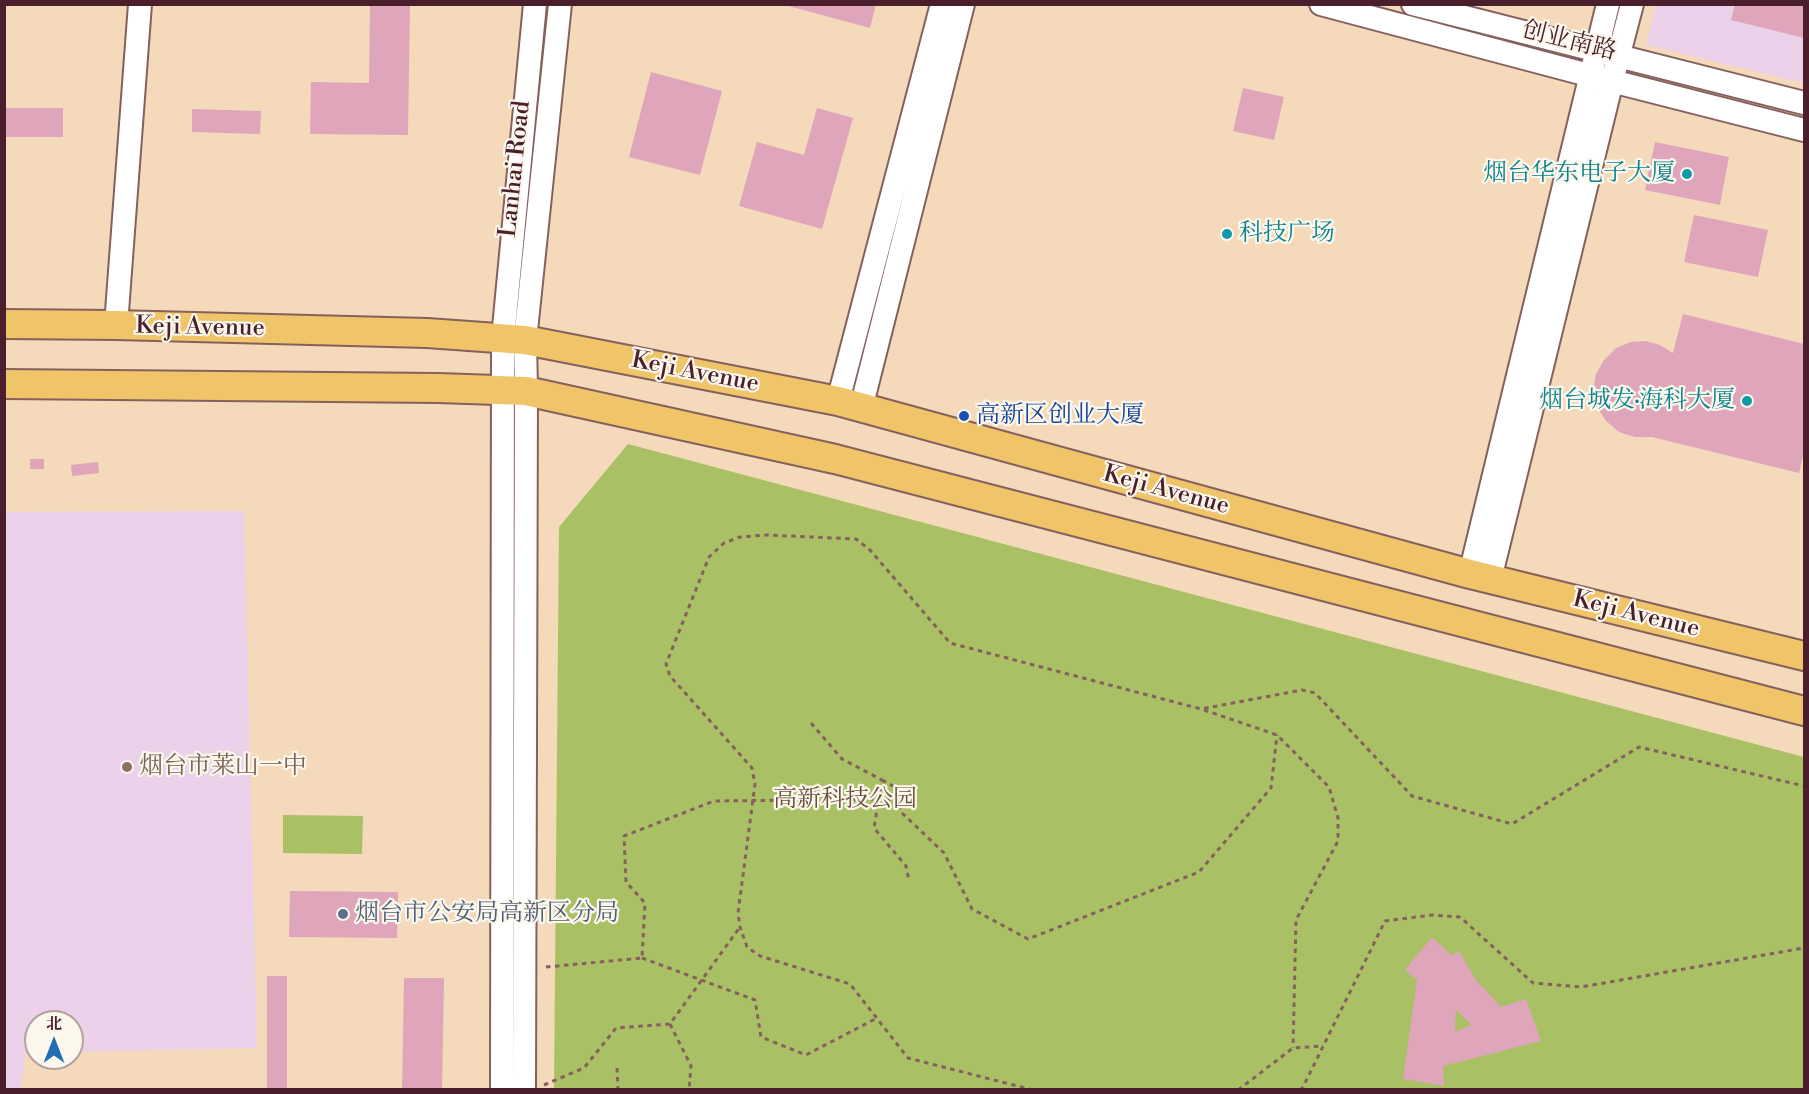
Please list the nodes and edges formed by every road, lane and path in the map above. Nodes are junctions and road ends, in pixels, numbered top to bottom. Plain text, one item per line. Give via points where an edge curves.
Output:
1 (140, 4) edge
2 (535, 4) edge
3 (560, 4) edge
4 (942, 4) edge
5 (963, 4) edge
6 (1321, 4) edge
7 (1413, 4) edge
8 (1608, 4) edge
9 (1632, 4) edge
10 (1597, 51) junction
11 (1619, 57) junction
12 (1602, 78) junction
13 (1804, 103) edge
14 (1804, 130) edge
15 (4, 324) edge
16 (116, 326) junction
17 (514, 339) junction
18 (4, 384) edge
19 (514, 391) junction
20 (850, 405) junction
21 (1480, 576) junction
22 (1804, 656) edge
23 (1201, 709) junction
24 (1804, 711) edge
25 (812, 723) dead end
26 (1277, 735) junction
27 (882, 780) junction
28 (1804, 786) edge
29 (904, 792) dead end
30 (752, 802) junction
31 (909, 881) dead end
32 (740, 927) junction
33 (1804, 948) edge
34 (642, 958) junction
35 (546, 967) dead end
36 (700, 980) junction
37 (877, 1018) junction
38 (670, 1024) junction
39 (1323, 1046) junction
40 (1293, 1048) junction
41 (617, 1068) dead end
42 (533, 1088) edge
43 (501, 1089) edge
44 (618, 1089) edge
45 (690, 1089) edge
46 (1033, 1089) edge
47 (1238, 1089) edge
48 (1300, 1089) edge

1 - 16 street
2 - 17 street, Lanhai Road
3 - 17 street, Lanhai Road
4 - 20 street
5 - 20 street
6 - 12 street, 创业南路
7 - 10 street, 创业南路
8 - 10 street
9 - 11 street
10 - 11 street, 创业南路
10 - 12 street
11 - 12 street
11 - 13 street, 创业南路
12 - 14 street, 创业南路
12 - 21 street
15 - 16 main road, Keji Avenue
16 - 17 main road, Keji Avenue via 427,333
17 - 19 street
17 - 20 main road, Keji Avenue
18 - 19 main road, Keji Avenue
19 - 24 main road, Keji Avenue via 836,459
19 - 42 street
19 - 43 street
20 - 21 main road, Keji Avenue
21 - 22 main road, Keji Avenue
23 - 26 path
23 - 28 path via 1302,690 1315,693 1412,796 1512,824 1639,747
23 - 30 path via 950,643 870,550 856,539 740,537 724,543 709,557 666,664 670,676 752,768
25 - 27 path via 842,759
26 - 30 path via 1271,788 1199,872 1029,939 972,909 944,853 901,812 899,799
26 - 40 path via 1329,787 1338,818 1338,841 1296,920
27 - 29 path
27 - 31 path via 874,828 906,866
30 - 32 path via 738,913
30 - 34 path via 714,801 624,836 626,882 645,903
32 - 36 path
32 - 37 path via 747,947 760,956 850,984
33 - 39 path via 1581,987 1533,982 1460,917 1432,915 1385,921
34 - 35 path
34 - 36 path
36 - 37 path via 755,1000 761,1037 806,1055
36 - 38 path
37 - 46 path via 908,1058
38 - 42 path via 616,1028 584,1068
38 - 45 path via 691,1065
39 - 40 path
39 - 48 path
40 - 47 path
41 - 44 path

